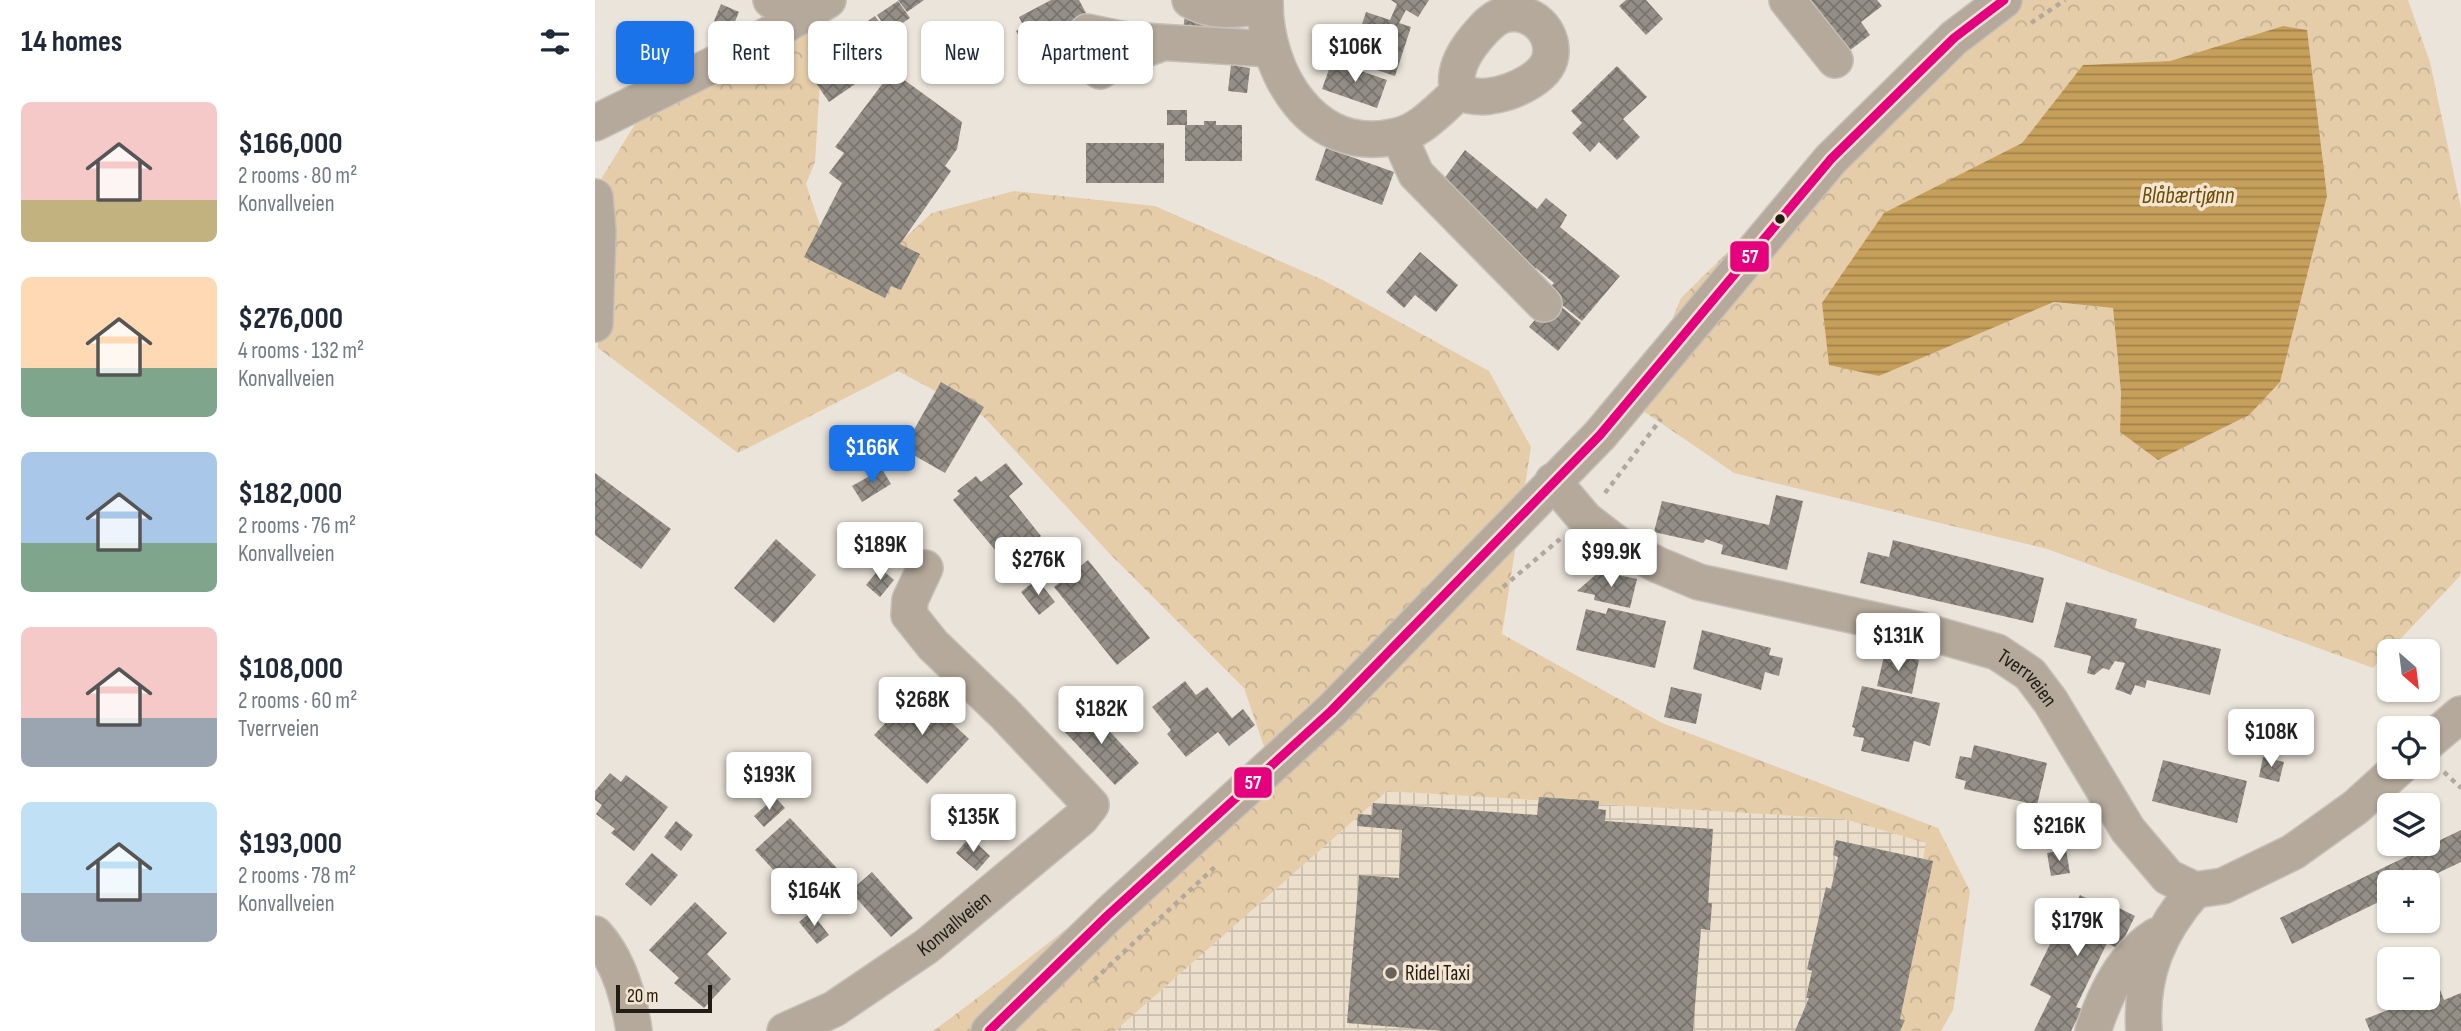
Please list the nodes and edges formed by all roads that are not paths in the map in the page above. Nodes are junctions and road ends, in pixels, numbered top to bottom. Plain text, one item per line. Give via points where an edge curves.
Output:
1 (771, 0) edge
2 (1190, 0) edge
3 (1787, 0) edge
4 (2004, 0) edge
5 (1265, 3) edge
6 (822, 4) edge
7 (1503, 8) edge
8 (1153, 41) edge
9 (1167, 42) junction
10 (1153, 47) edge
11 (1271, 49) junction
12 (1835, 60) dead end
13 (1458, 93) junction
14 (595, 124) edge
15 (1399, 136) junction
16 (595, 197) edge
17 (1543, 304) dead end
18 (595, 324) edge
19 (1553, 481) junction
20 (925, 568) dead end
21 (2461, 714) edge
22 (2440, 732) edge
23 (2387, 779) edge
24 (2195, 890) junction
25 (2162, 932) junction
26 (595, 934) edge
27 (634, 1031) edge
28 (785, 1031) edge
29 (989, 1031) edge
30 (2093, 1031) edge
31 (2144, 1031) edge

1 - 6 street
2 - 5 street via 1220,10
3 - 12 street
4 - 19 street via 1954,38 1831,159 1600,435
5 - 11 street via 1264,28
6 - 14 street via 737,53
7 - 13 street via 1466,51 1458,67
7 - 13 street via 1538,21 1551,54 1543,71 1528,82 1488,97
8 - 9 street
9 - 10 street
9 - 11 street
11 - 15 street via 1289,92 1310,115 1338,132 1366,141
13 - 15 street via 1419,127
15 - 17 street via 1416,174
16 - 18 street
19 - 24 street, Tverrveien via 1585,519 1616,542 1699,582 1920,630 1997,652 2029,674 2051,702 2128,830 2168,877
19 - 29 street via 1331,711
20 - 28 street, Konvallveien via 910,600 909,615 1091,805 927,946 834,1009
21 - 22 street
23 - 24 street via 2293,852 2223,886
24 - 25 street
25 - 30 street via 2130,958 2110,985
25 - 31 street via 2147,974 2142,1002
26 - 27 street via 623,985

